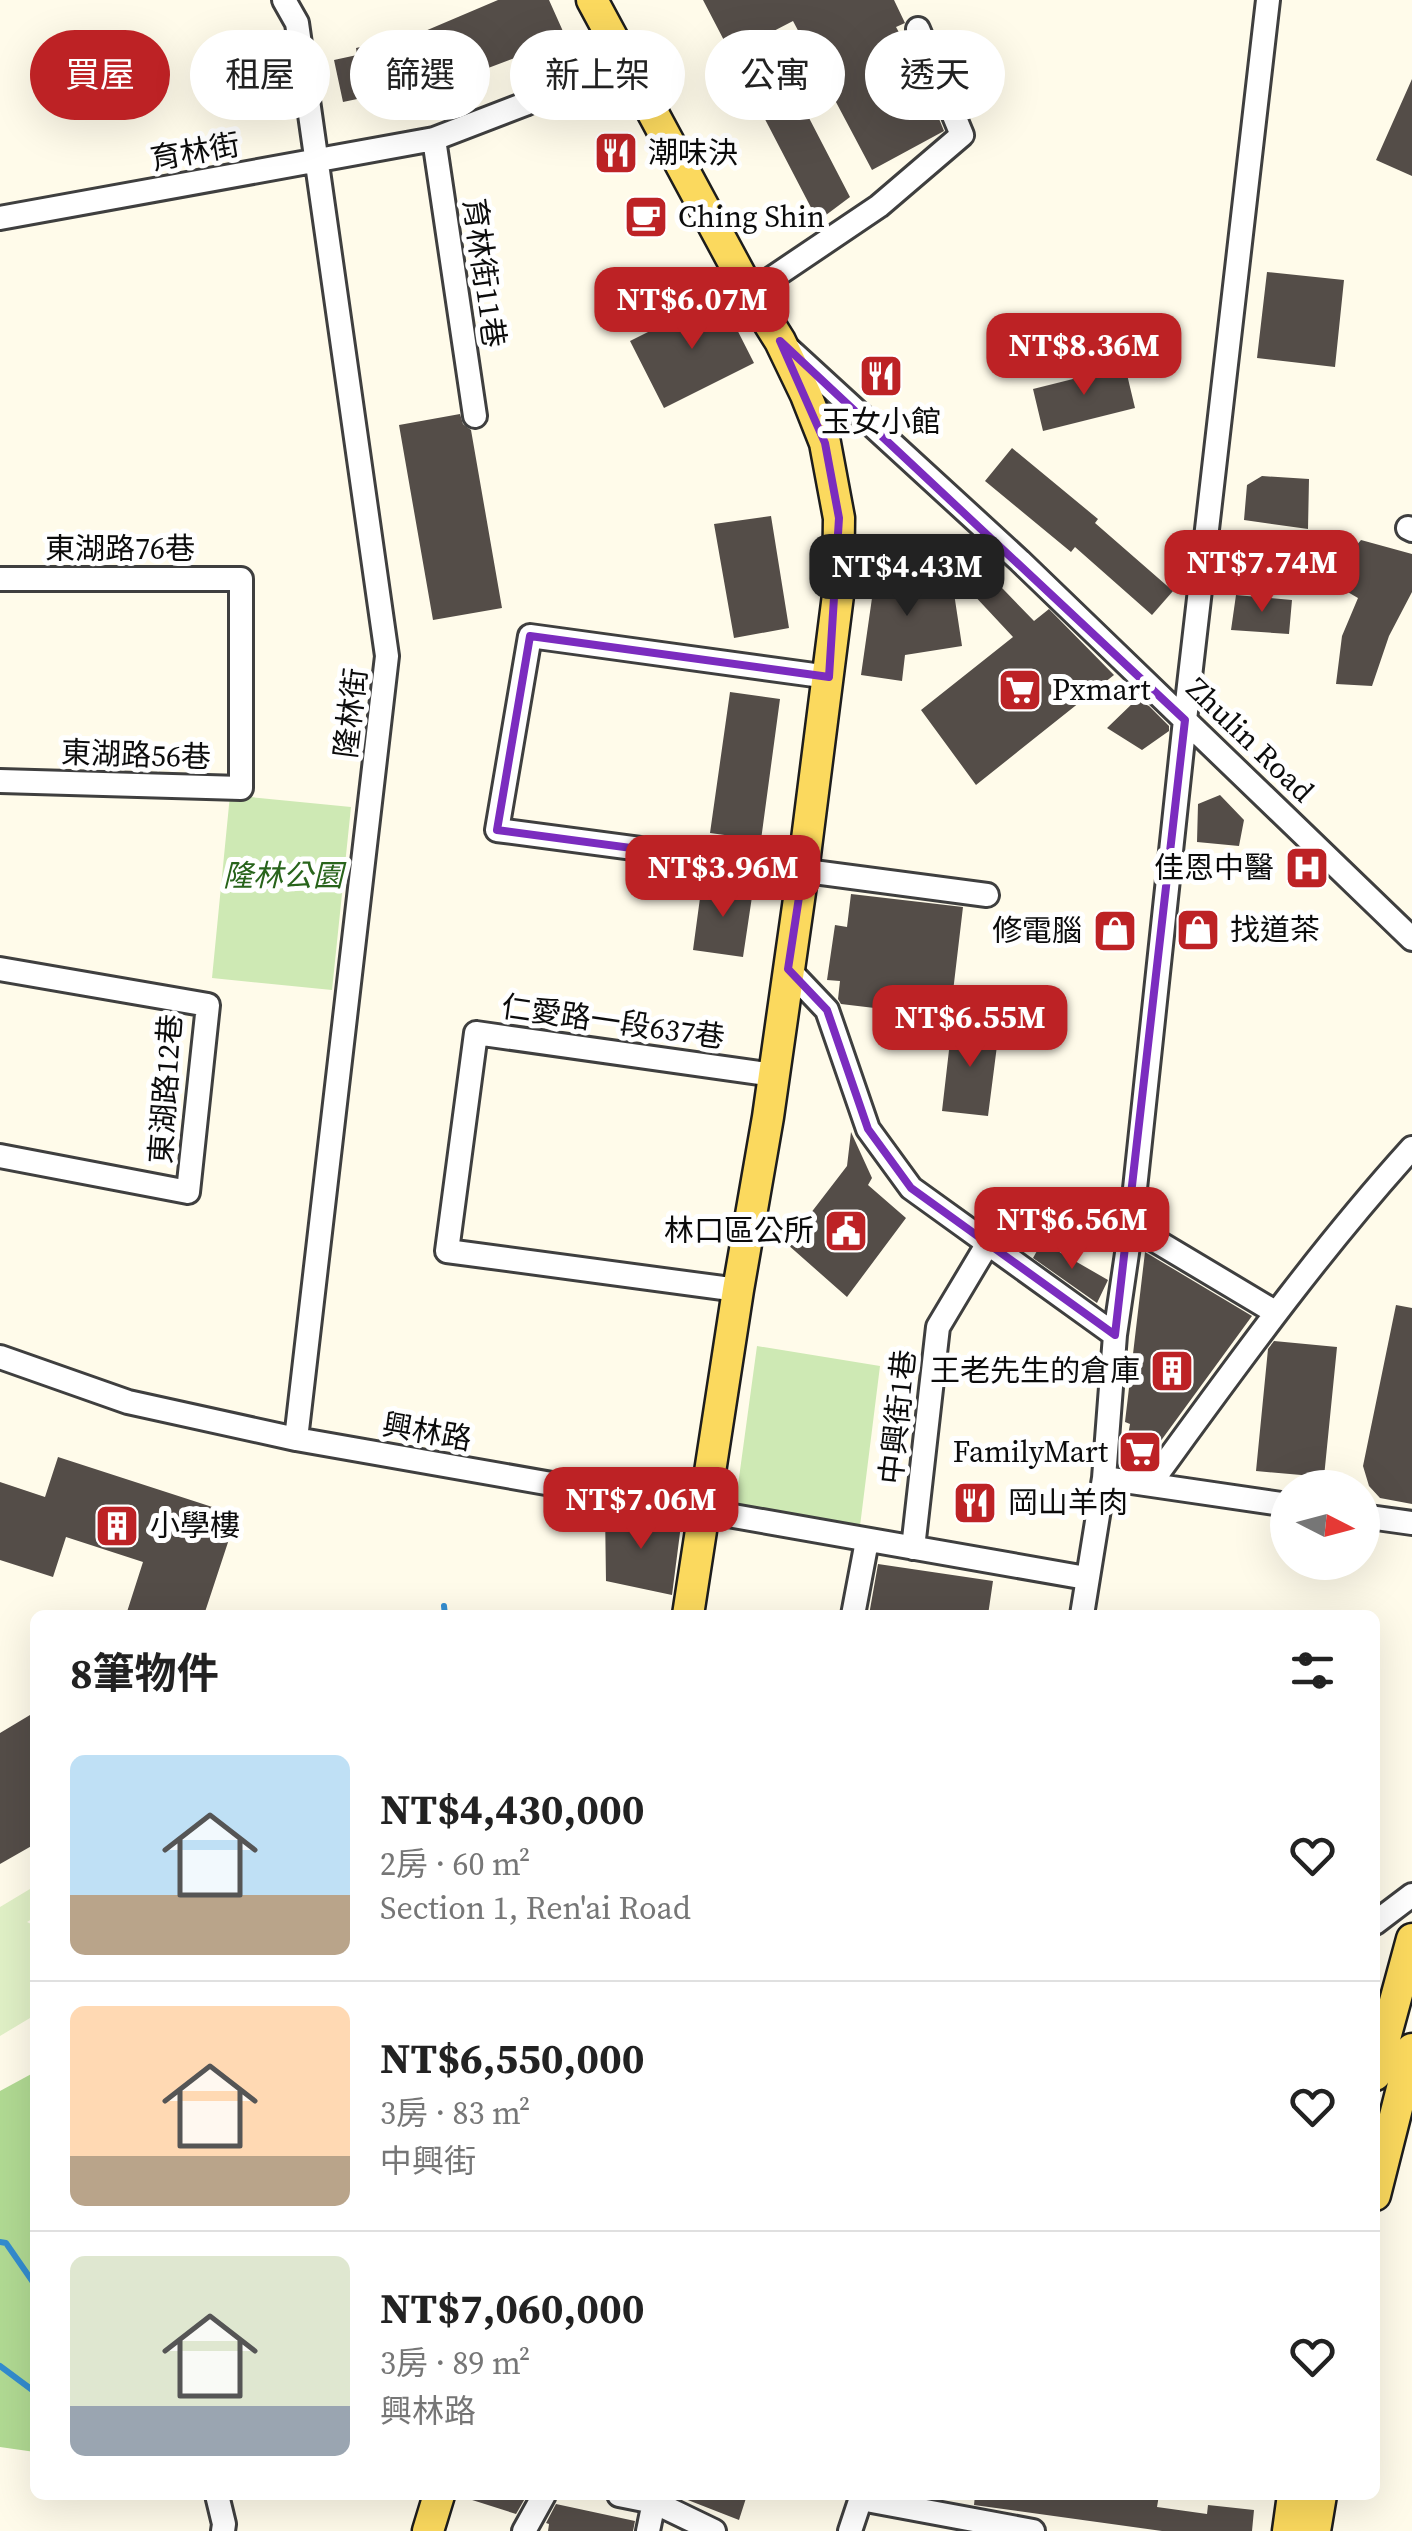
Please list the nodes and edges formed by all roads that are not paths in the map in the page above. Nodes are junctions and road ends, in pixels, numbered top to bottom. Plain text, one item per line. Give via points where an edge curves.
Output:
1 (284, 0) edge
2 (592, 0) edge
3 (1268, 0) edge
4 (918, 29) dead end
5 (608, 30) edge
6 (510, 110) edge
7 (656, 120) edge
8 (434, 139) junction
9 (315, 160) junction
10 (0, 218) edge
11 (750, 294) junction
12 (780, 342) junction
13 (475, 416) dead end
14 (241, 578) joint
15 (0, 579) edge
16 (829, 677) junction
17 (1185, 720) junction
18 (0, 781) edge
19 (803, 871) junction
20 (987, 894) dead end
21 (1412, 939) edge
22 (0, 969) edge
23 (788, 969) junction
24 (774, 1075) junction
25 (1412, 1148) edge
26 (0, 1156) edge
27 (1131, 1226) junction
28 (986, 1245) junction
29 (738, 1290) junction
30 (1275, 1312) junction
31 (1115, 1335) junction
32 (0, 1357) edge
33 (296, 1439) junction
34 (1104, 1478) junction
35 (1150, 1484) junction
36 (1270, 1501) edge
37 (705, 1513) junction
38 (1380, 1519) edge
39 (1412, 1524) edge
40 (866, 1541) junction
41 (913, 1548) junction
42 (1086, 1578) junction
43 (689, 1610) edge
44 (855, 1610) edge
45 (1083, 1610) edge
46 (1412, 1894) edge
47 (1380, 1918) edge
48 (1412, 1938) edge
49 (1412, 2049) edge
50 (1380, 2056) edge
51 (1380, 2175) edge
52 (218, 2500) edge
53 (437, 2500) edge
54 (541, 2500) edge
55 (654, 2500) edge
56 (656, 2500) edge
57 (860, 2500) edge
58 (876, 2500) edge
59 (1292, 2500) edge
60 (1320, 2500) edge
61 (223, 2531) edge
62 (428, 2531) edge
63 (524, 2531) edge
64 (648, 2531) edge
65 (714, 2531) edge
66 (850, 2531) edge
67 (1034, 2531) edge
68 (1288, 2531) edge
69 (1316, 2531) edge

1 - 9 street, 隆林街 via 297,23
2 - 5 main road
3 - 17 street
4 - 11 street via 962,135 879,206
6 - 8 street, 育林街
7 - 11 main road
8 - 9 street, 育林街
8 - 13 street, 育林街11巷
9 - 10 street, 育林街
9 - 33 street, 隆林街 via 388,656
11 - 12 main road
12 - 16 main road via 825,443 838,518
12 - 17 street, Zhulin Road
14 - 15 street, 東湖路76巷
14 - 18 street, 東湖路56巷 via 241,788
16 - 19 main road
16 - 19 street via 530,636 497,830
17 - 21 street, Zhulin Road
17 - 27 street
19 - 20 street
19 - 23 main road
22 - 26 street, 東湖路12巷 via 208,1005 188,1192
23 - 24 main road
23 - 28 street via 827,1010 868,1129 912,1188
24 - 29 main road
24 - 29 street, 仁愛路一段637巷 via 476,1033 447,1251
25 - 30 street
27 - 30 street
27 - 31 street
28 - 31 street
28 - 41 street, 中興街1巷 via 938,1327
29 - 37 main road
30 - 35 street
31 - 34 street
32 - 33 street, 興林路 via 128,1402
33 - 37 street, 興林路
34 - 35 street
34 - 42 street
35 - 36 street
37 - 40 street, 興林路
37 - 43 main road
38 - 39 street
40 - 41 street, 興林路
40 - 44 street
41 - 42 street, 興林路
42 - 45 street
46 - 47 street
48 - 50 main road
49 - 51 main road
52 - 61 street
53 - 62 main road
54 - 63 street
55 - 64 street
56 - 65 street
57 - 66 street
58 - 67 street
59 - 68 main road
60 - 69 main road

